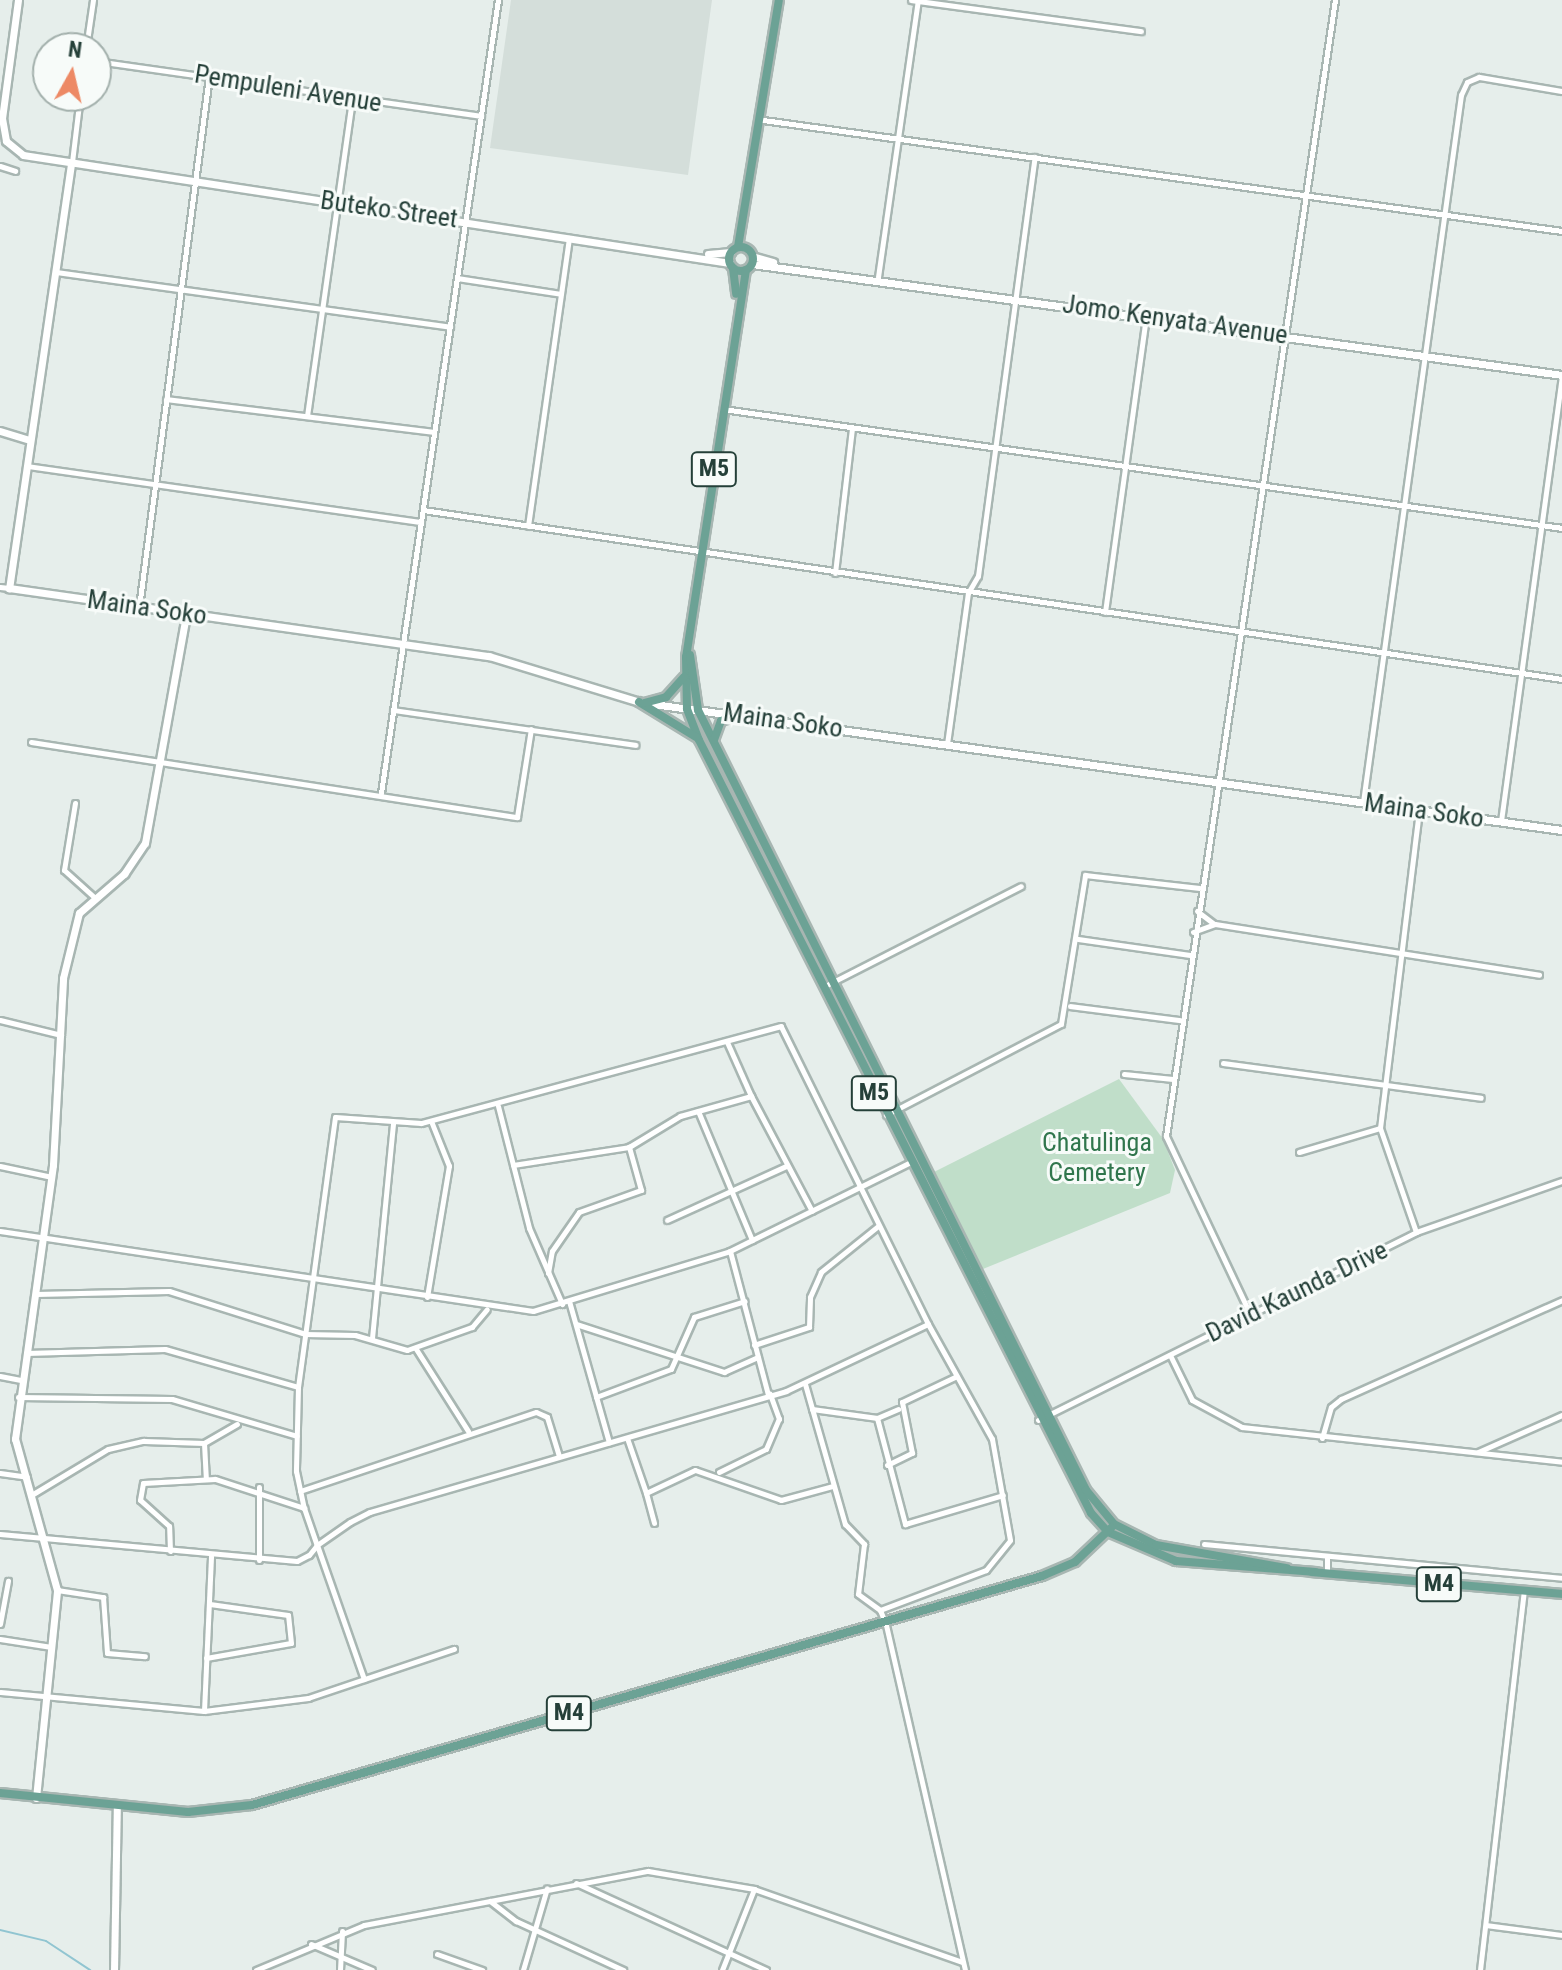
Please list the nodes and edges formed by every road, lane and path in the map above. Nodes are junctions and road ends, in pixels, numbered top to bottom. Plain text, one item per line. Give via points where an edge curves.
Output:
1 (18, 0) edge
2 (93, 0) edge
3 (498, 0) edge
4 (779, 0) edge
5 (911, 0) edge
6 (918, 0) edge
7 (1335, 0) edge
8 (1141, 31) dead end
9 (88, 32) edge
10 (112, 63) edge
11 (209, 76) junction
12 (1562, 91) edge
13 (352, 99) junction
14 (78, 112) edge
15 (481, 116) junction
16 (763, 120) junction
17 (898, 138) junction
18 (1035, 157) junction
19 (71, 164) junction
20 (0, 166) edge
21 (15, 171) dead end
22 (195, 183) junction
23 (1301, 193) junction
24 (338, 204) junction
25 (1443, 217) junction
26 (465, 220) junction
27 (1562, 231) edge
28 (569, 235) junction
29 (706, 254) junction
30 (744, 257) junction
31 (731, 266) junction
32 (56, 272) junction
33 (878, 277) junction
34 (457, 278) junction
35 (181, 290) junction
36 (561, 294) junction
37 (1014, 297) junction
38 (737, 299) junction
39 (323, 310) junction
40 (1146, 317) junction
41 (450, 327) junction
42 (1283, 336) junction
43 (1424, 356) junction
44 (1562, 376) edge
45 (166, 399) junction
46 (723, 409) junction
47 (307, 416) junction
48 (852, 428) junction
49 (0, 431) edge
50 (434, 432) junction
51 (29, 440) junction
52 (994, 451) junction
53 (27, 466) junction
54 (1127, 467) junction
55 (155, 485) junction
56 (1263, 485) junction
57 (1404, 504) junction
58 (423, 510) junction
59 (421, 522) junction
60 (1541, 525) junction
61 (528, 526) junction
62 (1562, 528) edge
63 (702, 553) junction
64 (835, 573) junction
65 (0, 587) edge
66 (9, 588) junction
67 (968, 593) junction
68 (139, 607) junction
69 (1105, 612) junction
70 (186, 614) junction
71 (1243, 633) junction
72 (689, 638) junction
73 (403, 644) junction
74 (1382, 654) junction
75 (1521, 674) junction
76 (685, 676) junction
77 (1562, 679) edge
78 (639, 702) junction
79 (687, 709) junction
80 (393, 710) junction
81 (698, 710) junction
82 (738, 715) junction
83 (531, 729) junction
84 (699, 740) junction
85 (31, 742) dead end
86 (714, 742) junction
87 (947, 744) junction
88 (635, 745) dead end
89 (162, 762) junction
90 (1223, 783) junction
91 (381, 793) junction
92 (1363, 802) junction
93 (75, 803) dead end
94 (1419, 809) junction
95 (1500, 822) junction
96 (1562, 830) edge
97 (1021, 886) dead end
98 (1199, 888) junction
99 (94, 897) junction
100 (1197, 911) junction
101 (1215, 924) junction
102 (1193, 932) junction
103 (1078, 939) junction
104 (1399, 951) junction
105 (1190, 955) junction
106 (1539, 975) dead end
107 (831, 982) junction
108 (822, 988) junction
109 (1070, 1006) junction
110 (0, 1020) edge
111 (1180, 1020) junction
112 (61, 1035) junction
113 (727, 1042) junction
114 (1223, 1063) dead end
115 (1124, 1074) dead end
116 (1173, 1079) junction
117 (1381, 1083) junction
118 (751, 1096) junction
119 (1481, 1098) dead end
120 (498, 1106) junction
121 (698, 1111) junction
122 (890, 1114) junction
123 (431, 1121) junction
124 (393, 1122) junction
125 (1380, 1128) junction
126 (629, 1147) junction
127 (1299, 1152) dead end
128 (914, 1161) junction
129 (513, 1165) junction
130 (0, 1166) edge
131 (786, 1166) junction
132 (52, 1177) junction
133 (1562, 1181) edge
134 (859, 1187) junction
135 (732, 1192) junction
136 (812, 1211) junction
137 (667, 1220) dead end
138 (878, 1226) junction
139 (0, 1231) edge
140 (1416, 1232) junction
141 (43, 1235) junction
142 (752, 1240) junction
143 (730, 1251) junction
144 (548, 1274) junction
145 (312, 1277) junction
146 (376, 1288) junction
147 (36, 1294) junction
148 (427, 1297) junction
149 (1562, 1300) edge
150 (569, 1301) junction
151 (745, 1301) junction
152 (562, 1304) junction
153 (488, 1309) junction
154 (1250, 1314) junction
155 (576, 1324) junction
156 (928, 1324) junction
157 (305, 1334) junction
158 (372, 1338) junction
159 (754, 1345) junction
160 (416, 1349) junction
161 (25, 1353) junction
162 (1170, 1355) junction
163 (758, 1357) junction
164 (676, 1359) junction
165 (0, 1376) edge
166 (955, 1377) junction
167 (21, 1380) junction
168 (805, 1384) junction
169 (298, 1387) junction
170 (769, 1395) junction
171 (17, 1397) junction
172 (596, 1397) junction
173 (812, 1409) junction
174 (898, 1409) junction
175 (1048, 1414) junction
176 (1562, 1415) edge
177 (877, 1418) junction
178 (1038, 1420) junction
179 (237, 1424) junction
180 (468, 1432) junction
181 (297, 1436) junction
182 (627, 1438) junction
183 (1322, 1438) junction
184 (609, 1442) junction
185 (204, 1443) junction
186 (1477, 1452) junction
187 (559, 1456) junction
188 (1562, 1462) edge
189 (887, 1466) junction
190 (0, 1473) edge
191 (718, 1473) junction
192 (27, 1477) junction
193 (206, 1478) junction
194 (833, 1486) junction
195 (259, 1487) junction
196 (300, 1491) junction
197 (646, 1493) junction
198 (33, 1494) junction
199 (1003, 1495) junction
200 (304, 1508) junction
201 (654, 1523) dead end
202 (1114, 1524) junction
203 (1108, 1532) junction
204 (0, 1534) edge
205 (48, 1538) junction
206 (1204, 1544) dead end
207 (317, 1545) junction
208 (170, 1551) junction
209 (211, 1556) junction
210 (1327, 1556) junction
211 (259, 1560) junction
212 (1316, 1572) junction
213 (1327, 1573) junction
214 (1562, 1578) edge
215 (8, 1581) dead end
216 (57, 1590) junction
217 (1524, 1591) junction
218 (1562, 1594) edge
219 (210, 1604) junction
220 (880, 1610) junction
221 (0, 1624) edge
222 (886, 1625) junction
223 (0, 1639) edge
224 (51, 1647) junction
225 (454, 1649) dead end
226 (145, 1656) dead end
227 (206, 1658) junction
228 (364, 1679) junction
229 (0, 1692) edge
230 (47, 1693) junction
231 (204, 1711) junction
232 (0, 1793) edge
233 (36, 1798) junction
234 (117, 1805) junction
235 (575, 1883) junction
236 (547, 1888) junction
237 (754, 1889) junction
238 (490, 1901) junction
239 (1486, 1925) junction
240 (342, 1931) junction
241 (537, 1931) junction
242 (1562, 1935) edge
243 (310, 1943) junction
244 (437, 1954) dead end
245 (727, 1955) junction
246 (345, 1960) junction
247 (963, 1962) junction
248 (114, 1970) edge
249 (256, 1970) edge
250 (340, 1970) edge
251 (372, 1970) edge
252 (482, 1970) edge
253 (523, 1970) edge
254 (623, 1970) edge
255 (722, 1970) edge
256 (766, 1970) edge
257 (965, 1970) edge
258 (1480, 1970) edge

1 - 19 street, Buteko Street via 3,132 23,155
2 - 9 street
3 - 15 street
4 - 16 main road, M5
5 - 6 street
6 - 8 street
6 - 17 street
7 - 23 street
10 - 11 street, Pempuleni Avenue
11 - 13 street, Pempuleni Avenue
11 - 22 street
12 - 25 street via 1467,82
13 - 15 street, Pempuleni Avenue
13 - 24 street
14 - 19 street
15 - 26 street
16 - 17 street
16 - 30 main road, M5
17 - 18 street
17 - 33 street
18 - 23 street
18 - 37 street
19 - 22 street, Buteko Street
19 - 32 street
20 - 21 street
22 - 24 street, Buteko Street
22 - 35 street
23 - 25 street
23 - 42 street
24 - 26 street, Buteko Street
24 - 39 street
25 - 27 street
25 - 43 street
26 - 28 street, Buteko Street
26 - 34 street
28 - 29 street, Buteko Street
28 - 36 street
29 - 30 street, Buteko Street
29 - 31 street, Buteko Street
30 - 31 main road
30 - 31 main road, M5
30 - 33 street, Jomo Kenyata Avenue
30 - 38 main road, M5
31 - 38 main road, M5
32 - 35 street
32 - 51 street
33 - 37 street, Jomo Kenyata Avenue
34 - 36 street
34 - 41 street
35 - 39 street
35 - 45 street
36 - 61 street
37 - 40 street, Jomo Kenyata Avenue
37 - 52 street
38 - 46 main road, M5
39 - 41 street
39 - 47 street
40 - 42 street, Jomo Kenyata Avenue
40 - 54 street
41 - 50 street
42 - 43 street, Jomo Kenyata Avenue
42 - 56 street
43 - 44 street, Jomo Kenyata Avenue
43 - 57 street
44 - 60 street
45 - 47 street
45 - 55 street
46 - 48 street
46 - 63 main road, M5
47 - 50 street
48 - 52 street
48 - 64 street
49 - 51 street
50 - 58 street
51 - 53 street
52 - 54 street
52 - 67 street via 978,576
53 - 55 street
53 - 66 street
54 - 56 street
54 - 69 street
55 - 59 street
55 - 68 street
56 - 57 street
56 - 71 street
57 - 60 street
57 - 74 street
58 - 59 street
58 - 61 street
59 - 73 street
60 - 62 street
60 - 75 street
61 - 63 street
63 - 64 street
63 - 72 main road, M5
64 - 67 street
65 - 66 street
66 - 68 street, Maina Soko
67 - 69 street
67 - 87 street
68 - 70 street, Maina Soko
69 - 71 street
70 - 73 street, Maina Soko
70 - 89 street
71 - 74 street
71 - 90 street
72 - 76 main road, M5
72 - 81 main road, M5
73 - 78 street, Maina Soko via 489,656
73 - 80 street
74 - 75 street
74 - 92 street
75 - 77 street
75 - 95 street
76 - 78 main road via 666,697
76 - 79 main road, M5
78 - 79 street, Maina Soko
78 - 84 main road
79 - 81 street, Maina Soko
79 - 84 main road, M5
80 - 83 street
80 - 91 street
81 - 82 street, Maina Soko
81 - 86 main road, M5
82 - 86 main road via 721,721
82 - 87 street, Maina Soko
83 - 88 street
83 - 91 street via 517,817
84 - 108 main road, M5
85 - 89 street
86 - 107 main road, M5
87 - 90 street, Maina Soko
89 - 91 street
89 - 99 street via 145,843 124,874
90 - 92 street, Maina Soko
90 - 98 street
92 - 94 street, Maina Soko
93 - 99 street via 64,870
94 - 95 street, Maina Soko
94 - 104 street
95 - 96 street, Maina Soko
97 - 107 street
98 - 100 street
98 - 103 street via 1090,873
99 - 112 street via 71,934
100 - 101 street
100 - 102 street
101 - 102 street
101 - 104 street
102 - 105 street
103 - 105 street
103 - 109 street
104 - 106 street
104 - 117 street
105 - 111 street
107 - 108 street
107 - 122 main road, M5
108 - 122 main road, M5
109 - 111 street
109 - 122 street via 1048,1033
110 - 112 street
111 - 116 street
112 - 132 street
113 - 118 street
113 - 120 street
113 - 134 street via 781,1026
114 - 117 street
115 - 116 street
116 - 154 street via 1167,1144
117 - 119 street
117 - 125 street
118 - 121 street
118 - 131 street
120 - 123 street
120 - 129 street
121 - 126 street
121 - 135 street
122 - 128 main road, M5
123 - 124 street
123 - 148 street via 449,1166
124 - 145 street via 335,1117
124 - 146 street
125 - 127 street
125 - 140 street
126 - 129 street
126 - 144 street via 641,1190 579,1212 552,1251
128 - 134 street
128 - 175 main road, M5
128 - 178 main road, M5
129 - 144 street
130 - 132 street
131 - 135 street
131 - 136 street
132 - 141 street
133 - 140 street, David Kaunda Drive
134 - 136 street
134 - 138 street
135 - 137 street
135 - 142 street
136 - 142 street
138 - 156 street
138 - 159 street via 821,1272 810,1297 809,1327
139 - 141 street
140 - 154 street, David Kaunda Drive
141 - 145 street
141 - 147 street
142 - 143 street
143 - 150 street
143 - 151 street
144 - 152 street
145 - 146 street
145 - 157 street
146 - 148 street
146 - 158 street
147 - 157 street via 134,1287 182,1293
147 - 161 street
148 - 153 street
149 - 183 street via 1341,1399
150 - 152 street
150 - 155 street
151 - 159 street
151 - 164 street via 694,1317
152 - 153 street
153 - 160 street via 472,1327
154 - 162 street, David Kaunda Drive
155 - 164 street
155 - 172 street
156 - 166 street
156 - 168 street
157 - 158 street
157 - 169 street
158 - 160 street
159 - 163 street
160 - 180 street
161 - 167 street
161 - 169 street via 165,1349
162 - 175 street, David Kaunda Drive
162 - 183 street via 1201,1408 1242,1427
163 - 164 street via 730,1373
163 - 170 street
164 - 172 street via 671,1369
165 - 167 street
166 - 174 street via 922,1387
166 - 199 street via 992,1439
167 - 171 street
168 - 170 street
168 - 173 street
169 - 181 street
170 - 182 street
170 - 191 street via 779,1419 766,1449
171 - 179 street via 147,1396
171 - 192 street via 15,1447
172 - 184 street
173 - 177 street
173 - 194 street
174 - 177 street
174 - 189 street via 912,1453
175 - 178 street, David Kaunda Drive
175 - 202 main road, M5 via 1086,1490
176 - 186 street
177 - 189 street
178 - 203 main road, M5 via 1078,1495
179 - 181 street
179 - 185 street
180 - 187 street via 544,1413
180 - 196 street
181 - 196 street
182 - 184 street
182 - 197 street
183 - 186 street
184 - 187 street
185 - 193 street
185 - 198 street via 126,1443
186 - 188 street
187 - 207 street via 370,1512
189 - 199 street via 905,1524
190 - 192 street
191 - 194 street via 781,1500
191 - 197 street via 689,1471 671,1487
192 - 198 street
193 - 195 street
193 - 208 street via 140,1486 143,1505 169,1526
194 - 220 street via 845,1524 864,1544 858,1594
195 - 200 street
195 - 211 street
196 - 200 street
197 - 201 street
198 - 205 street
199 - 220 street via 1010,1540 993,1565
200 - 207 street
202 - 203 main road, M4
202 - 212 main road, M4 via 1182,1552
203 - 212 main road, M4 via 1209,1568
203 - 222 main road, M4 via 1058,1570
204 - 205 street
205 - 208 street
205 - 216 street
206 - 210 street
207 - 211 street via 297,1561
207 - 228 street
208 - 209 street
209 - 211 street
209 - 219 street
210 - 213 street
210 - 214 street
212 - 213 main road, M4
213 - 217 main road, M4
215 - 221 street
216 - 224 street
216 - 226 street via 103,1597 107,1653
217 - 218 main road, M4
217 - 239 street
219 - 227 street
219 - 227 street via 288,1615 291,1643
220 - 222 street
222 - 234 main road, M4 via 252,1805 188,1812
222 - 247 street
223 - 224 street
224 - 230 street
225 - 228 street
227 - 231 street
228 - 231 street via 247,1710
229 - 230 street
230 - 231 street
230 - 233 street
232 - 233 main road, M4
233 - 234 main road, M4
234 - 248 street
235 - 236 street
235 - 237 street via 672,1872
235 - 245 street
236 - 238 street
236 - 241 street
237 - 245 street
237 - 247 street
238 - 240 street
238 - 241 street
239 - 242 street
239 - 258 street
240 - 243 street
240 - 246 street
241 - 253 street
241 - 254 street
243 - 246 street
243 - 249 street
244 - 252 street
245 - 255 street
245 - 256 street
246 - 250 street
246 - 251 street
247 - 257 street

